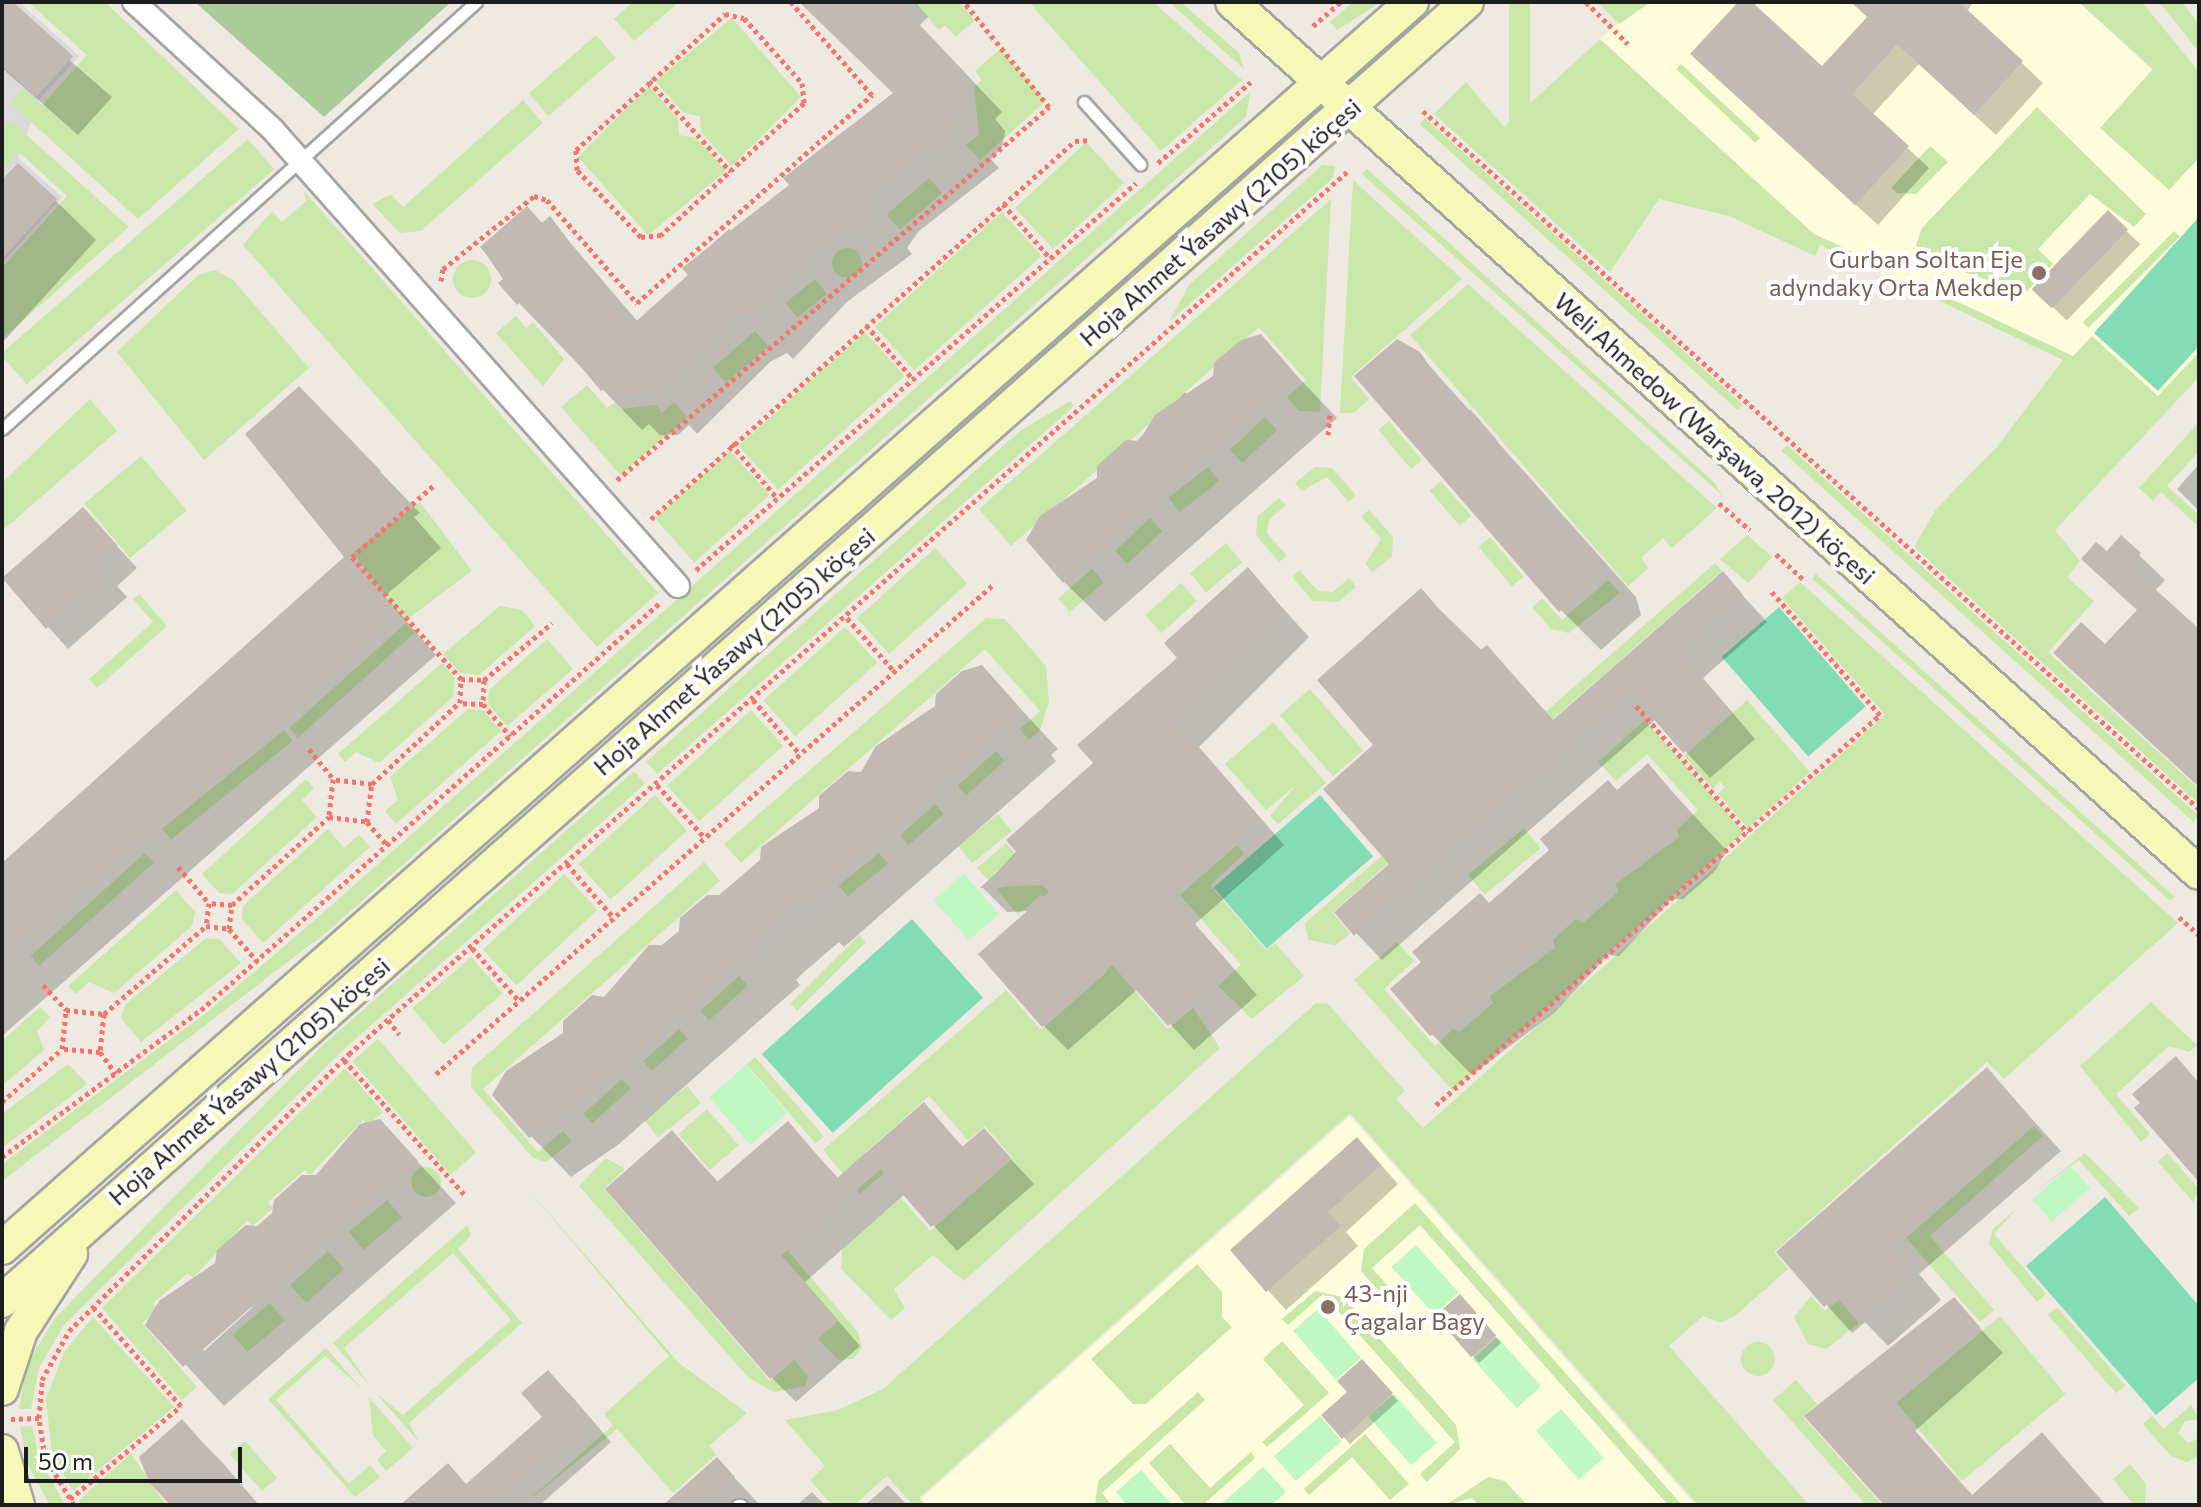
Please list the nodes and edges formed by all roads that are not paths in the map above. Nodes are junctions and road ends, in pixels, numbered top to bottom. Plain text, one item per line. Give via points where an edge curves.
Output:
1 (134, 2) edge
2 (476, 2) edge
3 (1232, 2) edge
4 (1412, 2) edge
5 (1467, 2) edge
6 (1322, 82) junction
7 (1084, 102) dead end
8 (1350, 108) junction
9 (301, 161) junction
10 (1140, 164) dead end
11 (2, 429) edge
12 (685, 580) road end
13 (2199, 873) edge
14 (64, 1191) junction
15 (97, 1215) junction
16 (2, 1228) edge
17 (2, 1248) edge
18 (2, 1301) edge
19 (2, 1389) edge
20 (2, 1451) edge
21 (18, 1505) edge

1 - 9 street
2 - 9 lane
3 - 6 main road, Weli Ahmedow (Warşawa, 2012) köçesi
4 - 6 main road, Hoja Ahmet Ýasawy (2105) köçesi
5 - 8 main road, Hoja Ahmet Ýasawy (2105) köçesi
6 - 8 main road, Weli Ahmedow (Warşawa, 2012) köçesi
6 - 14 main road, Hoja Ahmet Ýasawy (2105) köçesi
7 - 10 lane
8 - 13 main road, Weli Ahmedow (Warşawa, 2012) köçesi
8 - 15 main road, Hoja Ahmet Ýasawy (2105) köçesi
9 - 11 lane
9 - 12 street
14 - 16 main road
14 - 17 main road, Hoja Ahmet Ýasawy (2105) köçesi
15 - 18 main road, Hoja Ahmet Ýasawy (2105) köçesi
15 - 19 main road via 21,1331
20 - 21 main road

